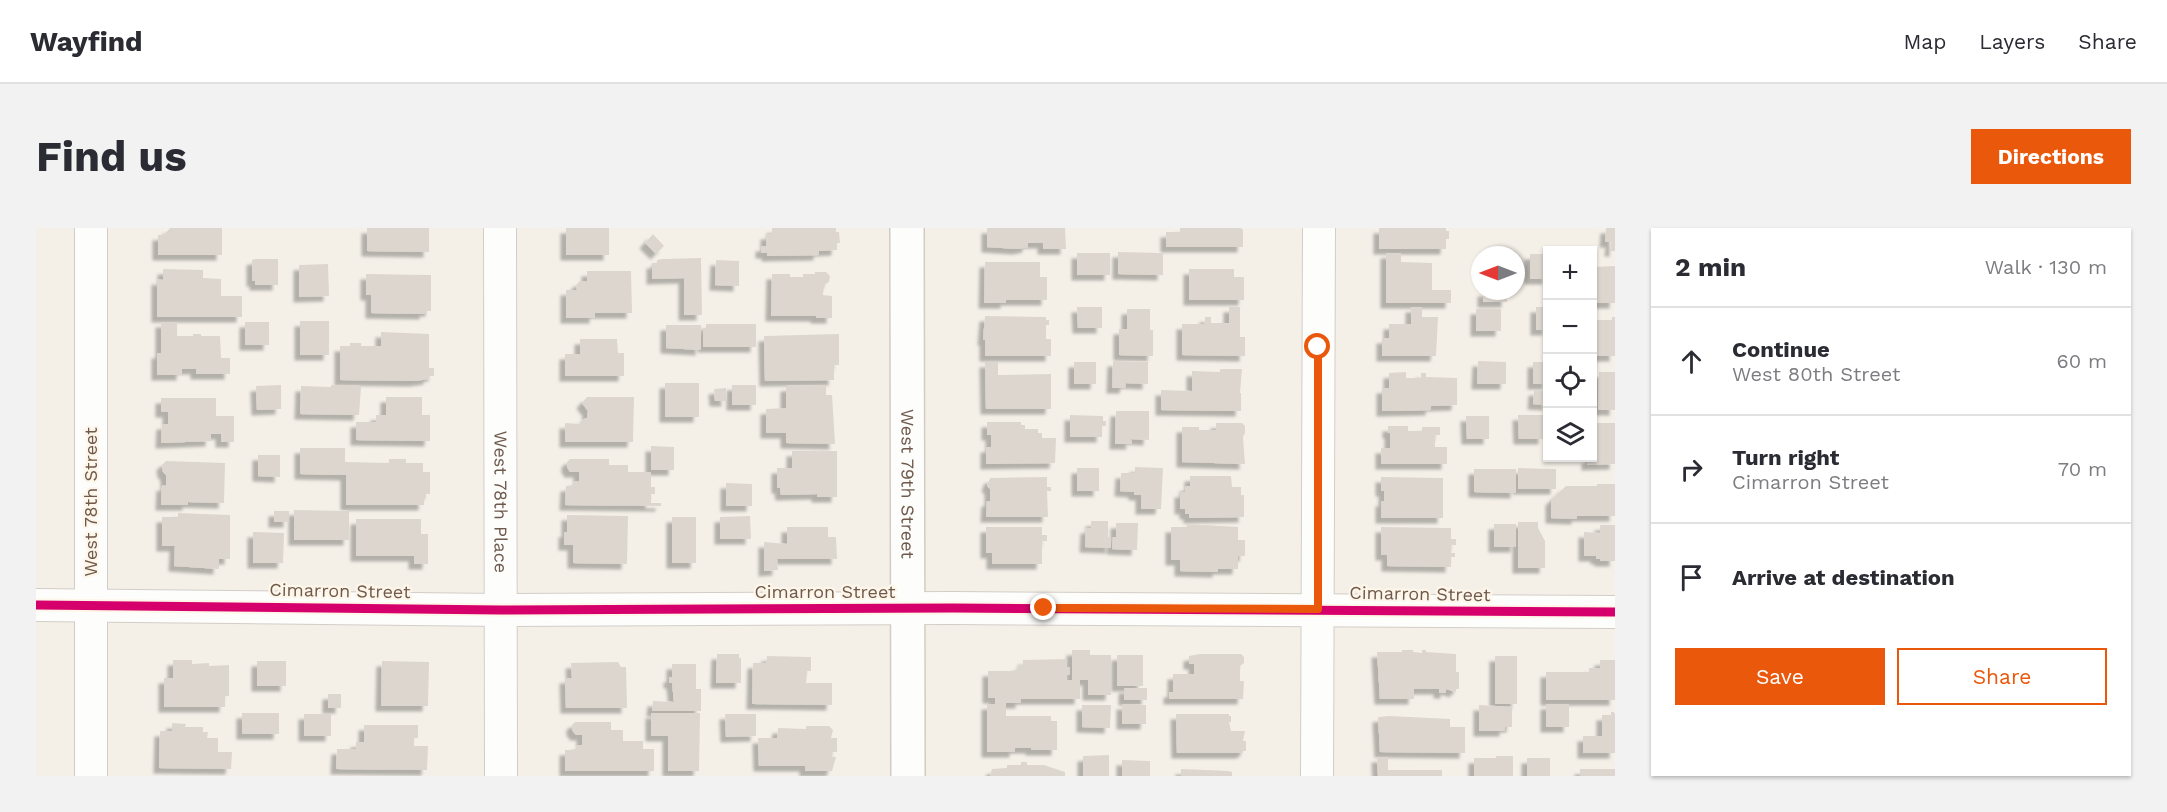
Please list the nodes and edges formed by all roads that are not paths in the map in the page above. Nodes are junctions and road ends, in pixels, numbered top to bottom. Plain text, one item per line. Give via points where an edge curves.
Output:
1 (91, 228) edge
2 (500, 228) edge
3 (907, 228) edge
4 (1319, 228) edge
5 (36, 605) edge
6 (91, 605) junction
7 (908, 608) junction
8 (1318, 609) junction
9 (501, 610) junction
10 (1615, 612) edge
11 (91, 776) edge
12 (501, 776) edge
13 (908, 776) edge
14 (1317, 776) edge

1 - 6 street, West 78th Street
2 - 9 street, West 78th Place
3 - 7 street, West 79th Street
4 - 8 street
5 - 6 street, Cimarron Street
6 - 9 street, Cimarron Street
6 - 11 street, West 78th Street
7 - 8 street, Cimarron Street
7 - 9 street, Cimarron Street
7 - 13 street, West 79th Street
8 - 10 street, Cimarron Street
8 - 14 street
9 - 12 street, West 78th Place

